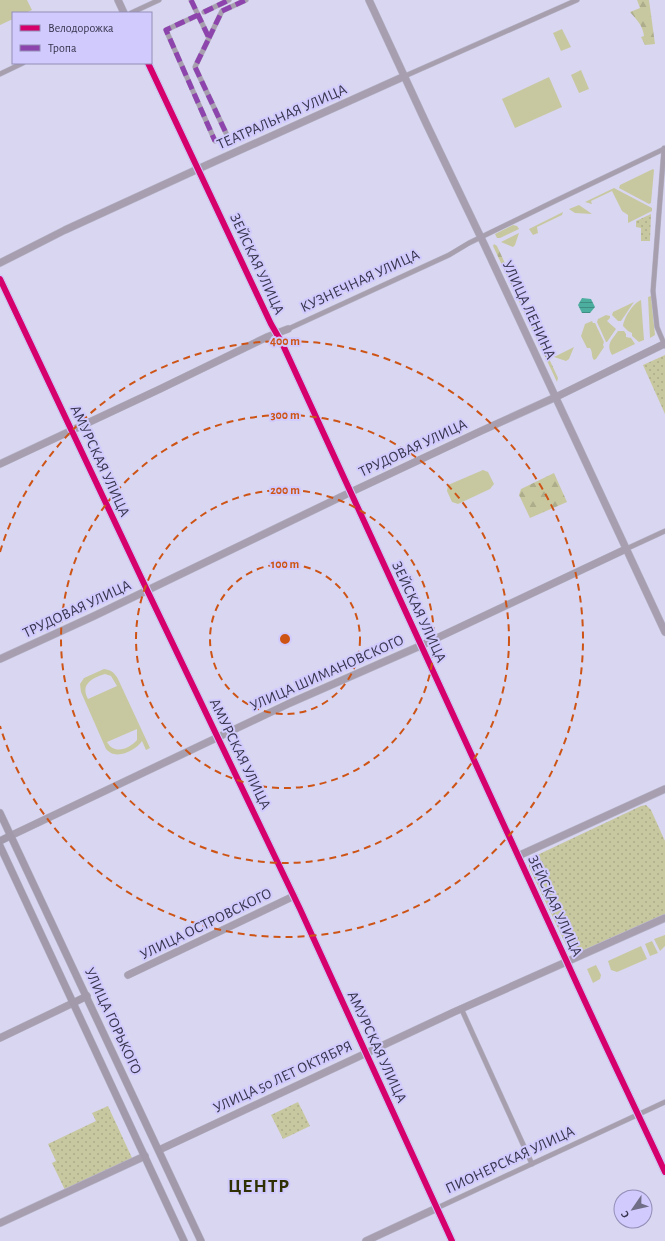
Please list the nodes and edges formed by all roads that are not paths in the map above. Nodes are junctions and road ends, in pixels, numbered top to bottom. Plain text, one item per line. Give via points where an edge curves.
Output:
1 (118, 0) edge
2 (159, 0) edge
3 (191, 0) edge
4 (229, 0) edge
5 (246, 0) edge
6 (369, 0) edge
7 (577, 0) edge
8 (124, 12) edge
9 (132, 12) edge
10 (204, 12) dead end
11 (198, 15) junction
12 (209, 38) junction
13 (21, 64) edge
14 (148, 64) edge
15 (0, 74) edge
16 (405, 76) junction
17 (226, 133) dead end
18 (215, 141) dead end
19 (664, 148) edge
20 (198, 169) junction
21 (481, 238) junction
22 (0, 263) edge
23 (0, 279) edge
24 (288, 329) joint
25 (278, 334) junction
26 (665, 345) edge
27 (556, 397) junction
28 (71, 430) junction
29 (0, 464) edge
30 (351, 492) junction
31 (665, 531) edge
32 (626, 549) junction
33 (147, 590) junction
34 (665, 632) edge
35 (420, 646) junction
36 (0, 659) edge
37 (218, 738) junction
38 (665, 789) edge
39 (0, 813) edge
40 (10, 836) junction
41 (0, 841) edge
42 (0, 846) edge
43 (518, 856) junction
44 (294, 896) junction
45 (665, 918) edge
46 (566, 962) junction
47 (128, 975) dead end
48 (87, 996) junction
49 (73, 1003) junction
50 (461, 1008) junction
51 (0, 1038) edge
52 (365, 1053) junction
53 (665, 1102) edge
54 (639, 1115) junction
55 (159, 1150) junction
56 (145, 1156) junction
57 (532, 1164) junction
58 (665, 1172) edge
59 (437, 1208) junction
60 (0, 1223) edge
61 (184, 1241) edge
62 (201, 1241) edge
63 (366, 1241) edge
64 (452, 1241) edge

1 - 8 street
2 - 9 street
3 - 11 street
4 - 10 street
5 - 12 street via 222,11
6 - 16 street, УЛИЦА ЛЕНИНА
7 - 16 street, ТЕАТРАЛЬНАЯ УЛИЦА
11 - 12 street
11 - 18 street via 166,30
12 - 17 street via 195,67
13 - 15 street
14 - 20 street, ЗЕЙСКАЯ УЛИЦА
16 - 20 street, ТЕАТРАЛЬНАЯ УЛИЦА
16 - 21 street, УЛИЦА ЛЕНИНА
19 - 21 street, КУЗНЕЧНАЯ УЛИЦА
19 - 26 street via 653,291 657,327
20 - 22 street, ТЕАТРАЛЬНАЯ УЛИЦА
20 - 25 street, ЗЕЙСКАЯ УЛИЦА via 270,324
21 - 24 street, КУЗНЕЧНАЯ УЛИЦА
21 - 27 street, УЛИЦА ЛЕНИНА
23 - 28 street, АМУРСКАЯ УЛИЦА
24 - 25 street, КУЗНЕЧНАЯ УЛИЦА
25 - 28 street, КУЗНЕЧНАЯ УЛИЦА
25 - 30 street, ЗЕЙСКАЯ УЛИЦА
26 - 27 street, ТРУДОВАЯ УЛИЦА
27 - 30 street, ТРУДОВАЯ УЛИЦА
27 - 32 street, УЛИЦА ЛЕНИНА
28 - 29 street, КУЗНЕЧНАЯ УЛИЦА
28 - 33 street, АМУРСКАЯ УЛИЦА
30 - 33 street, ТРУДОВАЯ УЛИЦА
30 - 35 street, ЗЕЙСКАЯ УЛИЦА
31 - 32 street, УЛИЦА ШИМАНОВСКОГО
32 - 34 street, УЛИЦА ЛЕНИНА
32 - 35 street, УЛИЦА ШИМАНОВСКОГО
33 - 36 street, ТРУДОВАЯ УЛИЦА
33 - 37 street, АМУРСКАЯ УЛИЦА
35 - 37 street, УЛИЦА ШИМАНОВСКОГО via 290,703
35 - 43 street, ЗЕЙСКАЯ УЛИЦА
37 - 40 street, УЛИЦА ШИМАНОВСКОГО
37 - 44 street, АМУРСКАЯ УЛИЦА
38 - 43 street
39 - 40 main road, УЛИЦА ГОРЬКОГО
40 - 41 main road, УЛИЦА ШИМАНОВСКОГО
40 - 48 main road, УЛИЦА ГОРЬКОГО
42 - 49 main road, УЛИЦА ГОРЬКОГО
43 - 46 street, ЗЕЙСКАЯ УЛИЦА
44 - 47 street, УЛИЦА ОСТРОВСКОГО
44 - 52 street, АМУРСКАЯ УЛИЦА
45 - 46 street, УЛИЦА 50 ЛЕТ ОКТЯБРЯ
46 - 50 street, УЛИЦА 50 ЛЕТ ОКТЯБРЯ
46 - 54 street, ЗЕЙСКАЯ УЛИЦА
48 - 49 main road
48 - 55 main road, УЛИЦА ГОРЬКОГО
49 - 51 street
49 - 56 main road, УЛИЦА ГОРЬКОГО
50 - 52 street, УЛИЦА 50 ЛЕТ ОКТЯБРЯ
50 - 57 street
52 - 55 street, УЛИЦА 50 ЛЕТ ОКТЯБРЯ
52 - 59 street, АМУРСКАЯ УЛИЦА
53 - 54 street, ПИОНЕРСКАЯ УЛИЦА
54 - 57 street, ПИОНЕРСКАЯ УЛИЦА
54 - 58 street, ЗЕЙСКАЯ УЛИЦА
55 - 56 main road, УЛИЦА 50 ЛЕТ ОКТЯБРЯ
55 - 62 main road, УЛИЦА ГОРЬКОГО
56 - 60 street, УЛИЦА 50 ЛЕТ ОКТЯБРЯ
56 - 61 main road, УЛИЦА ГОРЬКОГО
57 - 59 street, ПИОНЕРСКАЯ УЛИЦА
59 - 63 street, ПИОНЕРСКАЯ УЛИЦА
59 - 64 street, АМУРСКАЯ УЛИЦА

